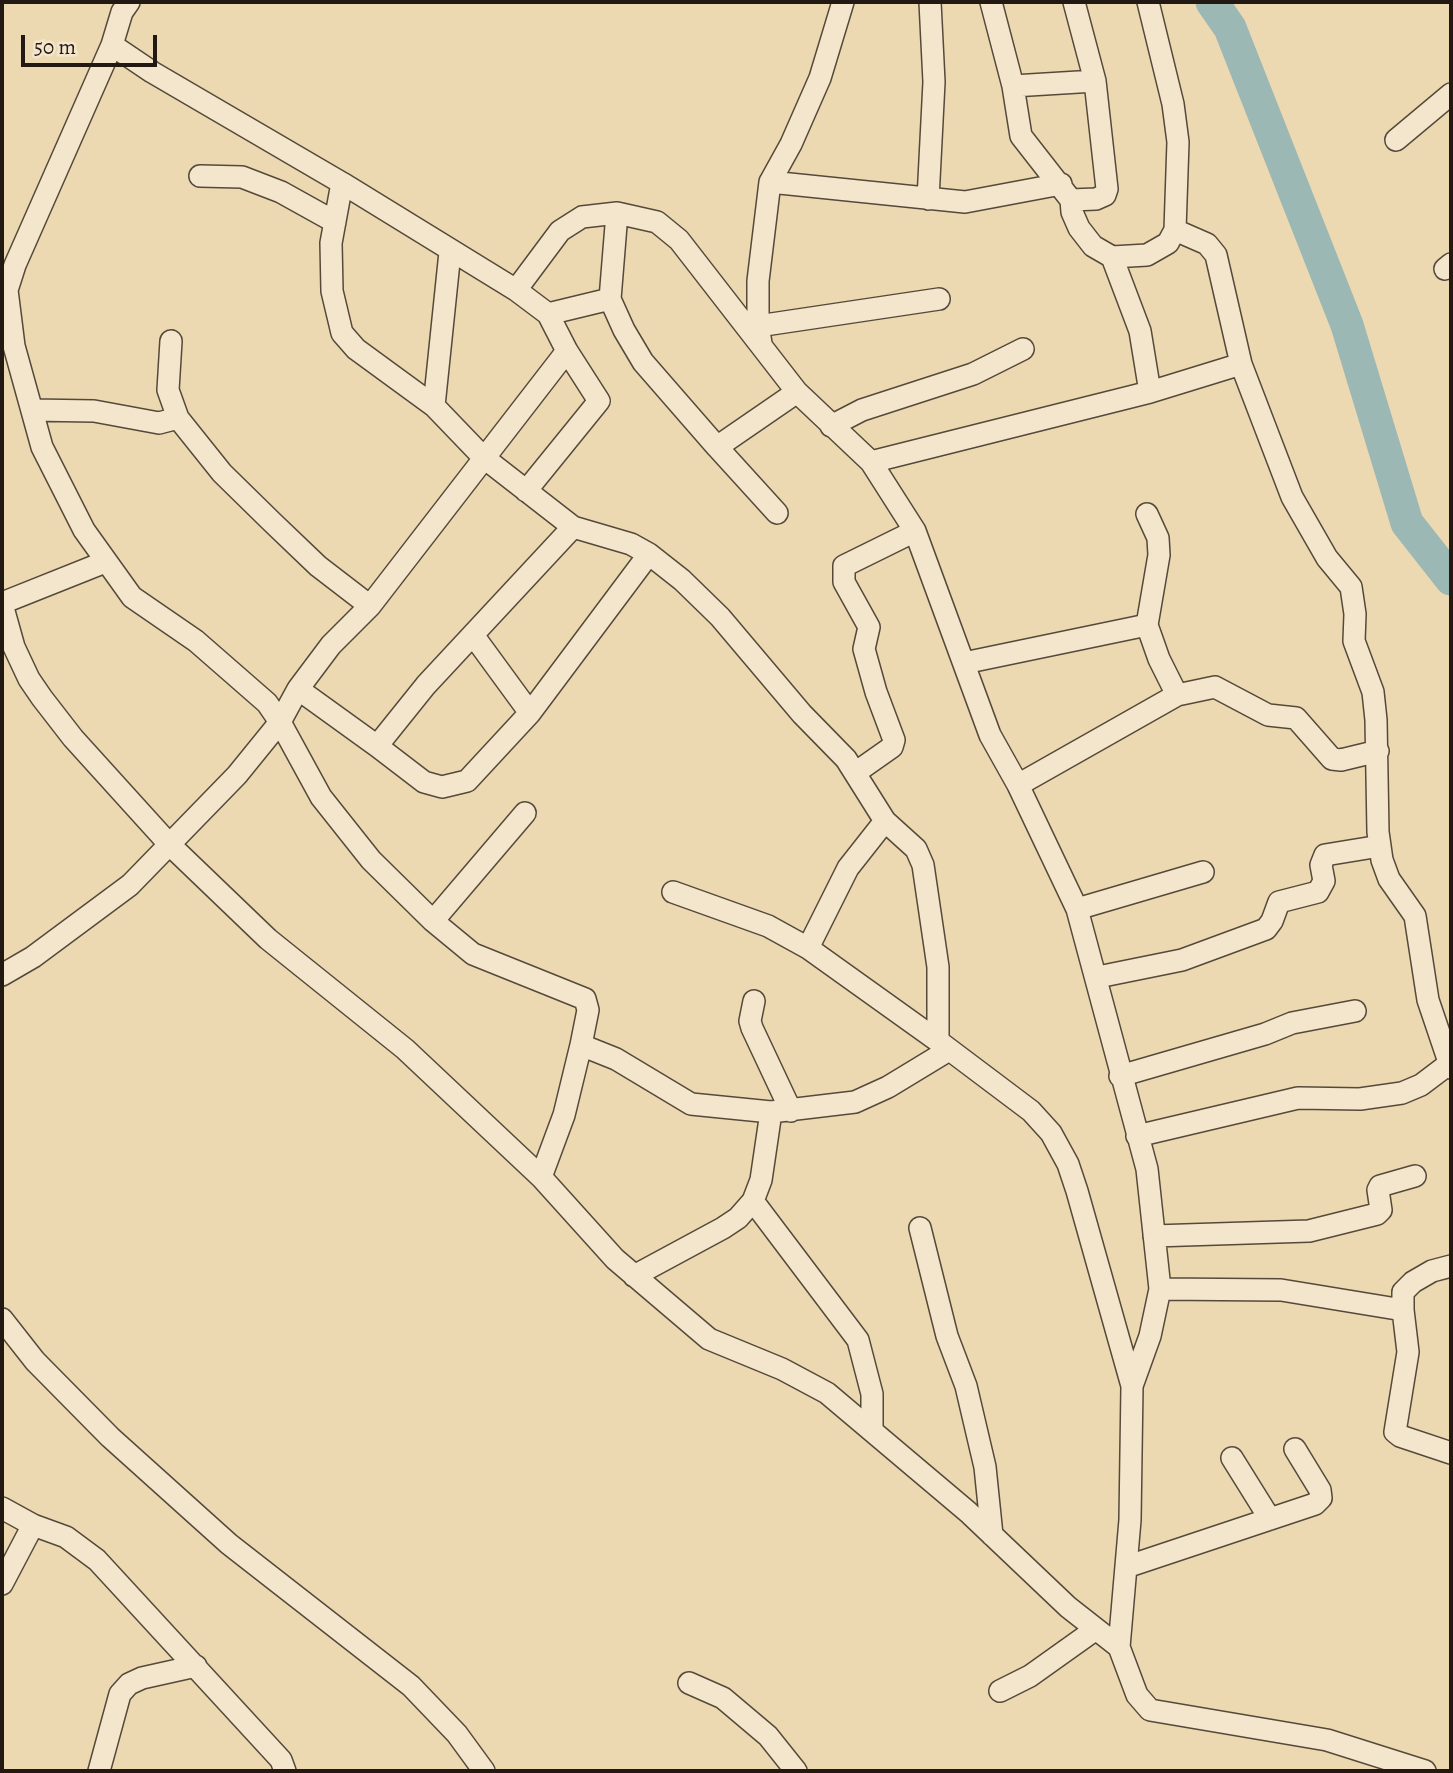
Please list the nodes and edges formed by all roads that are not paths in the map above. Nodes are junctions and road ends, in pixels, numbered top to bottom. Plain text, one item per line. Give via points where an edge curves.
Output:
1 (129, 2) edge
2 (843, 2) edge
3 (930, 2) edge
4 (991, 2) edge
5 (1074, 2) edge
6 (1148, 2) edge
7 (111, 44) junction
8 (1095, 82) junction
9 (1013, 86) junction
10 (1451, 94) edge
11 (1396, 139) dead end
12 (200, 176) dead end
13 (770, 182) junction
14 (342, 183) junction
15 (1066, 192) junction
16 (928, 199) junction
17 (617, 212) junction
18 (335, 222) junction
19 (1175, 230) junction
20 (450, 252) junction
21 (1112, 257) junction
22 (516, 290) junction
23 (4, 295) edge
24 (610, 299) junction
25 (939, 299) dead end
26 (548, 314) junction
27 (760, 335) junction
28 (171, 341) dead end
29 (1023, 349) dead end
30 (567, 351) junction
31 (1241, 364) junction
32 (797, 391) junction
33 (1150, 392) junction
34 (434, 406) junction
35 (32, 410) junction
36 (178, 418) junction
37 (831, 426) junction
38 (717, 447) junction
39 (483, 457) junction
40 (871, 462) junction
41 (526, 491) junction
42 (777, 513) dead end
43 (1147, 514) dead end
44 (573, 527) junction
45 (915, 531) junction
46 (649, 554) junction
47 (105, 562) junction
48 (2, 604) edge
49 (370, 606) junction
50 (1147, 625) junction
51 (473, 635) junction
52 (964, 663) junction
53 (298, 690) junction
54 (1177, 695) junction
55 (530, 713) junction
56 (280, 722) junction
57 (377, 746) junction
58 (1378, 751) junction
59 (855, 773) junction
60 (1018, 785) junction
61 (525, 813) dead end
62 (885, 821) junction
63 (169, 844) junction
64 (1380, 846) junction
65 (1203, 872) dead end
66 (673, 892) dead end
67 (1077, 909) junction
68 (433, 921) junction
69 (807, 948) junction
70 (2, 975) edge
71 (1098, 977) junction
72 (754, 1001) dead end
73 (1355, 1011) dead end
74 (581, 1045) junction
75 (944, 1045) junction
76 (1450, 1065) edge
77 (1120, 1076) junction
78 (781, 1111) junction
79 (1137, 1136) junction
80 (1415, 1176) dead end
81 (541, 1177) junction
82 (753, 1201) junction
83 (920, 1228) dead end
84 (1154, 1236) junction
85 (1451, 1266) edge
86 (634, 1276) junction
87 (1160, 1289) junction
88 (1403, 1310) junction
89 (2, 1319) edge
90 (1132, 1386) junction
91 (872, 1431) junction
92 (1295, 1449) dead end
93 (1451, 1453) edge
94 (1232, 1458) dead end
95 (2, 1508) edge
96 (1270, 1519) junction
97 (33, 1525) junction
98 (992, 1535) junction
99 (1126, 1567) junction
100 (2, 1584) edge
101 (1096, 1629) junction
102 (1119, 1647) junction
103 (196, 1666) junction
104 (689, 1683) dead end
105 (1000, 1691) dead end
106 (99, 1771) edge
107 (286, 1771) edge
108 (484, 1771) edge
109 (796, 1771) edge
110 (1425, 1771) edge

1 - 7 street
2 - 13 street via 820,78
3 - 16 street via 934,82
4 - 9 street
5 - 8 street
6 - 19 street via 1178,142
7 - 14 street
7 - 23 street
8 - 9 street
8 - 15 street via 1107,189 1096,199
9 - 15 street via 1021,136
10 - 11 street
12 - 18 street via 242,177
13 - 16 street
13 - 27 street via 758,281
14 - 18 street
14 - 20 street
15 - 16 street via 965,202
15 - 21 street via 1079,228 1093,246
17 - 22 street via 582,217 560,231
17 - 24 street
17 - 27 street via 657,222 679,240
18 - 34 street via 332,290 342,333 356,349
19 - 21 street via 1168,243 1147,255
19 - 31 street via 1207,244 1216,256
20 - 22 street
20 - 34 street
21 - 33 street via 1140,331
22 - 26 street
23 - 35 street
24 - 26 street
24 - 38 street via 643,362
25 - 27 street
26 - 30 street
27 - 32 street
28 - 36 street via 168,390
29 - 37 street via 973,374 862,410
30 - 39 street
30 - 41 street via 599,401
31 - 33 street
31 - 58 street via 1292,497 1327,558 1351,587 1354,641 1373,692
32 - 37 street
32 - 38 street
33 - 40 street
34 - 39 street
35 - 36 street via 94,411 159,423
35 - 47 street via 42,447
36 - 49 street via 222,472 272,522
37 - 40 street
38 - 42 street
39 - 41 street
39 - 49 street
40 - 45 street
41 - 44 street
43 - 50 street via 1160,555
44 - 46 street
44 - 51 street
45 - 52 street
45 - 59 street via 845,566 844,582 869,627 864,649 894,740 892,747
46 - 55 street
46 - 59 street via 720,618
47 - 48 street
47 - 56 street via 132,597 197,641 267,703
48 - 63 street via 15,647 42,698
49 - 53 street via 331,645
50 - 52 street
50 - 54 street
51 - 55 street
51 - 57 street
52 - 60 street via 990,735
53 - 56 street
53 - 57 street
54 - 58 street via 1214,687 1268,715 1296,718 1332,759
54 - 60 street
55 - 57 street via 467,781 455,786 424,782
56 - 63 street via 237,775
56 - 68 street via 321,797 371,860
58 - 64 street
59 - 62 street
60 - 67 street
61 - 68 street
62 - 69 street via 848,868
62 - 75 street via 916,849 923,865
63 - 70 street via 130,885
63 - 81 street via 268,939 405,1049
64 - 71 street via 1325,855 1321,865 1324,881 1318,892 1279,902 1266,929 1182,960
64 - 76 street via 1389,879 1415,916 1427,1000
65 - 67 street
66 - 69 street via 768,926
67 - 71 street
68 - 74 street via 473,954 585,999 588,1010
69 - 75 street
71 - 77 street
72 - 78 street via 750,1021
73 - 77 street via 1292,1023
74 - 78 street via 616,1059 691,1104
74 - 81 street via 564,1115
75 - 78 street via 888,1087 855,1102
75 - 90 street via 1031,1111 1051,1133 1068,1164
76 - 79 street via 1402,1093 1298,1098
77 - 79 street
78 - 82 street
79 - 84 street via 1147,1169
80 - 84 street via 1380,1186 1381,1210 1377,1214 1309,1231
81 - 86 street
82 - 86 street via 723,1228
82 - 91 street via 858,1340 872,1394
83 - 98 street via 985,1467
84 - 87 street
85 - 88 street via 1413,1282 1403,1292
86 - 91 street via 709,1339 827,1394
87 - 88 street via 1281,1290
87 - 90 street
88 - 93 street via 1408,1352 1395,1432
89 - 108 street via 35,1361 110,1437 219,1535 411,1686 457,1734
90 - 99 street
91 - 98 street
92 - 96 street via 1321,1498
94 - 96 street
95 - 97 street
96 - 99 street
97 - 100 street
97 - 103 street via 66,1536 97,1560
98 - 101 street
99 - 102 street
101 - 102 street
101 - 105 street via 1030,1676
102 - 110 street via 1137,1695 1150,1710 1327,1740
103 - 106 street via 129,1684 120,1694
103 - 107 street
104 - 109 street via 723,1698 768,1735

